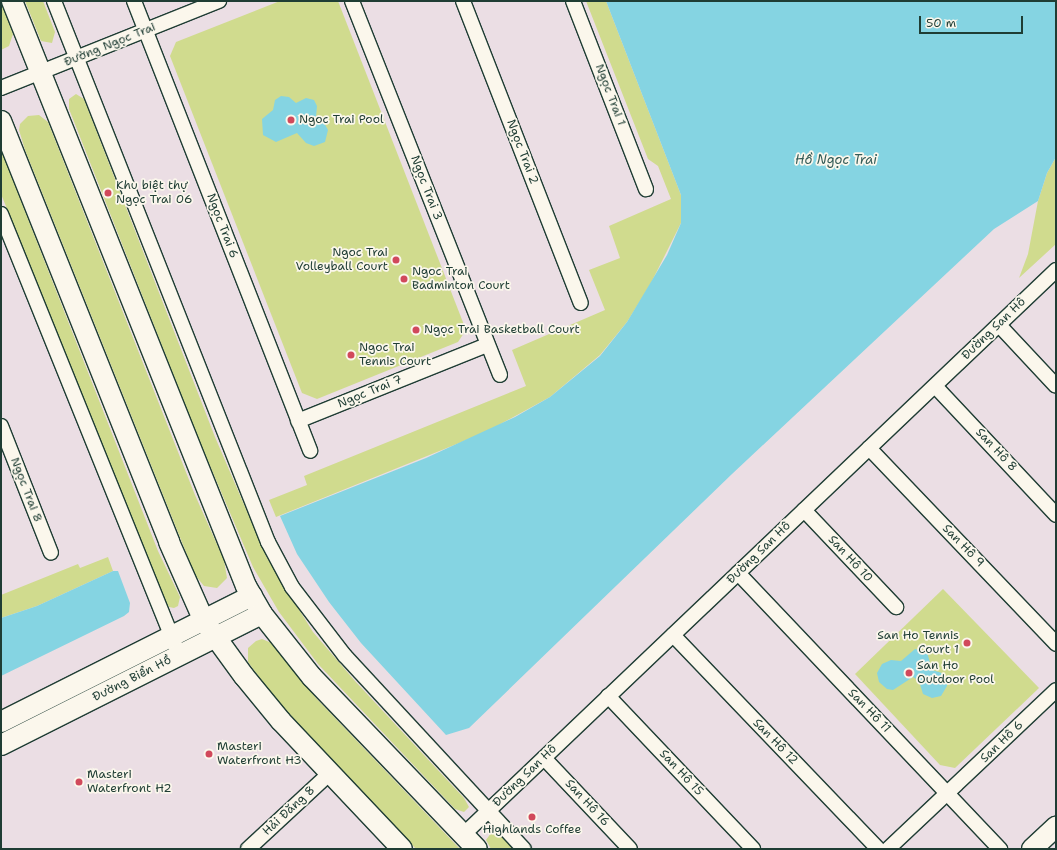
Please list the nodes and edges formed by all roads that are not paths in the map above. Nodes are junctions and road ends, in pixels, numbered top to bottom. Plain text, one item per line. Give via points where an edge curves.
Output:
1 (12, 1) edge
2 (54, 1) edge
3 (134, 1) edge
4 (219, 1) edge
5 (352, 1) edge
6 (463, 1) edge
7 (573, 1) edge
8 (145, 31) junction
9 (76, 58) junction
10 (39, 73) junction
11 (1, 88) edge
12 (1, 121) edge
13 (646, 189) dead end
14 (1, 214) edge
15 (1056, 270) edge
16 (581, 304) dead end
17 (999, 325) junction
18 (487, 345) junction
19 (500, 375) dead end
20 (935, 386) junction
21 (1056, 386) edge
22 (298, 421) junction
23 (1, 426) edge
24 (869, 448) junction
25 (310, 451) dead end
26 (804, 510) junction
27 (1056, 515) edge
28 (51, 553) dead end
29 (738, 573) junction
30 (252, 596) junction
31 (896, 607) dead end
32 (262, 614) junction
33 (204, 621) junction
34 (673, 635) junction
35 (170, 637) junction
36 (214, 638) junction
37 (1056, 644) edge
38 (180, 656) junction
39 (1056, 690) edge
40 (608, 696) junction
41 (1, 722) edge
42 (1, 745) edge
43 (544, 758) junction
44 (330, 772) junction
45 (948, 794) junction
46 (488, 811) junction
47 (1056, 828) edge
48 (463, 835) junction
49 (248, 849) edge
50 (402, 849) edge
51 (477, 849) edge
52 (524, 849) edge
53 (630, 849) edge
54 (753, 849) edge
55 (878, 849) edge
56 (888, 849) edge
57 (1000, 849) edge
58 (1032, 849) edge

1 - 10 main road
2 - 9 street
3 - 8 street, Ngọc Trai 6
4 - 8 street, Đường Ngọc Trai
5 - 18 street, Ngọc Trai 3
6 - 16 street, Ngọc Trai 2
7 - 13 street, Ngọc Trai 1
8 - 9 street, Đường Ngọc Trai
8 - 22 street, Ngọc Trai 6
9 - 10 street, Đường Ngọc Trai
9 - 46 street via 268,542 292,586 345,656
10 - 11 street, Đường Ngọc Trai
10 - 30 main road via 230,552
12 - 33 main road via 177,562
14 - 35 street
15 - 17 street, Đường San Hô
17 - 20 street, Đường San Hô
17 - 21 street
18 - 19 street, Ngọc Trai 3
18 - 22 street, Ngọc Trai 7
20 - 24 street, Đường San Hô
20 - 27 street, San Hô 8
22 - 25 street, Ngọc Trai 6
23 - 28 street, Ngọc Trai 8
24 - 26 street, Đường San Hô
24 - 37 street, San Hô 9
26 - 29 street, Đường San Hô
26 - 31 street, San Hô 10
29 - 34 street, Đường San Hô
29 - 45 street, San Hô 11
30 - 32 main road
30 - 33 main road, Đường Biển Hồ
32 - 36 main road, Đường Biển Hồ
32 - 48 main road via 312,677
33 - 35 main road, Đường Biển Hồ
33 - 36 main road
34 - 40 street, Đường San Hô
34 - 55 street, San Hô 12
35 - 38 street
35 - 41 main road, Đường Biển Hồ
36 - 38 main road, Đường Biển Hồ
36 - 44 main road via 281,721
38 - 42 main road, Đường Biển Hồ
39 - 45 street, San Hô 6
40 - 43 street, Đường San Hô
40 - 54 street, San Hô 15
43 - 46 street, Đường San Hô
43 - 53 street, San Hô 16
44 - 49 street, Hải Đăng 8
44 - 50 main road
45 - 56 street, San Hô 6
45 - 57 street, San Hô 11
46 - 48 street, Đường San Hô
46 - 52 street
47 - 58 main road
48 - 51 main road

